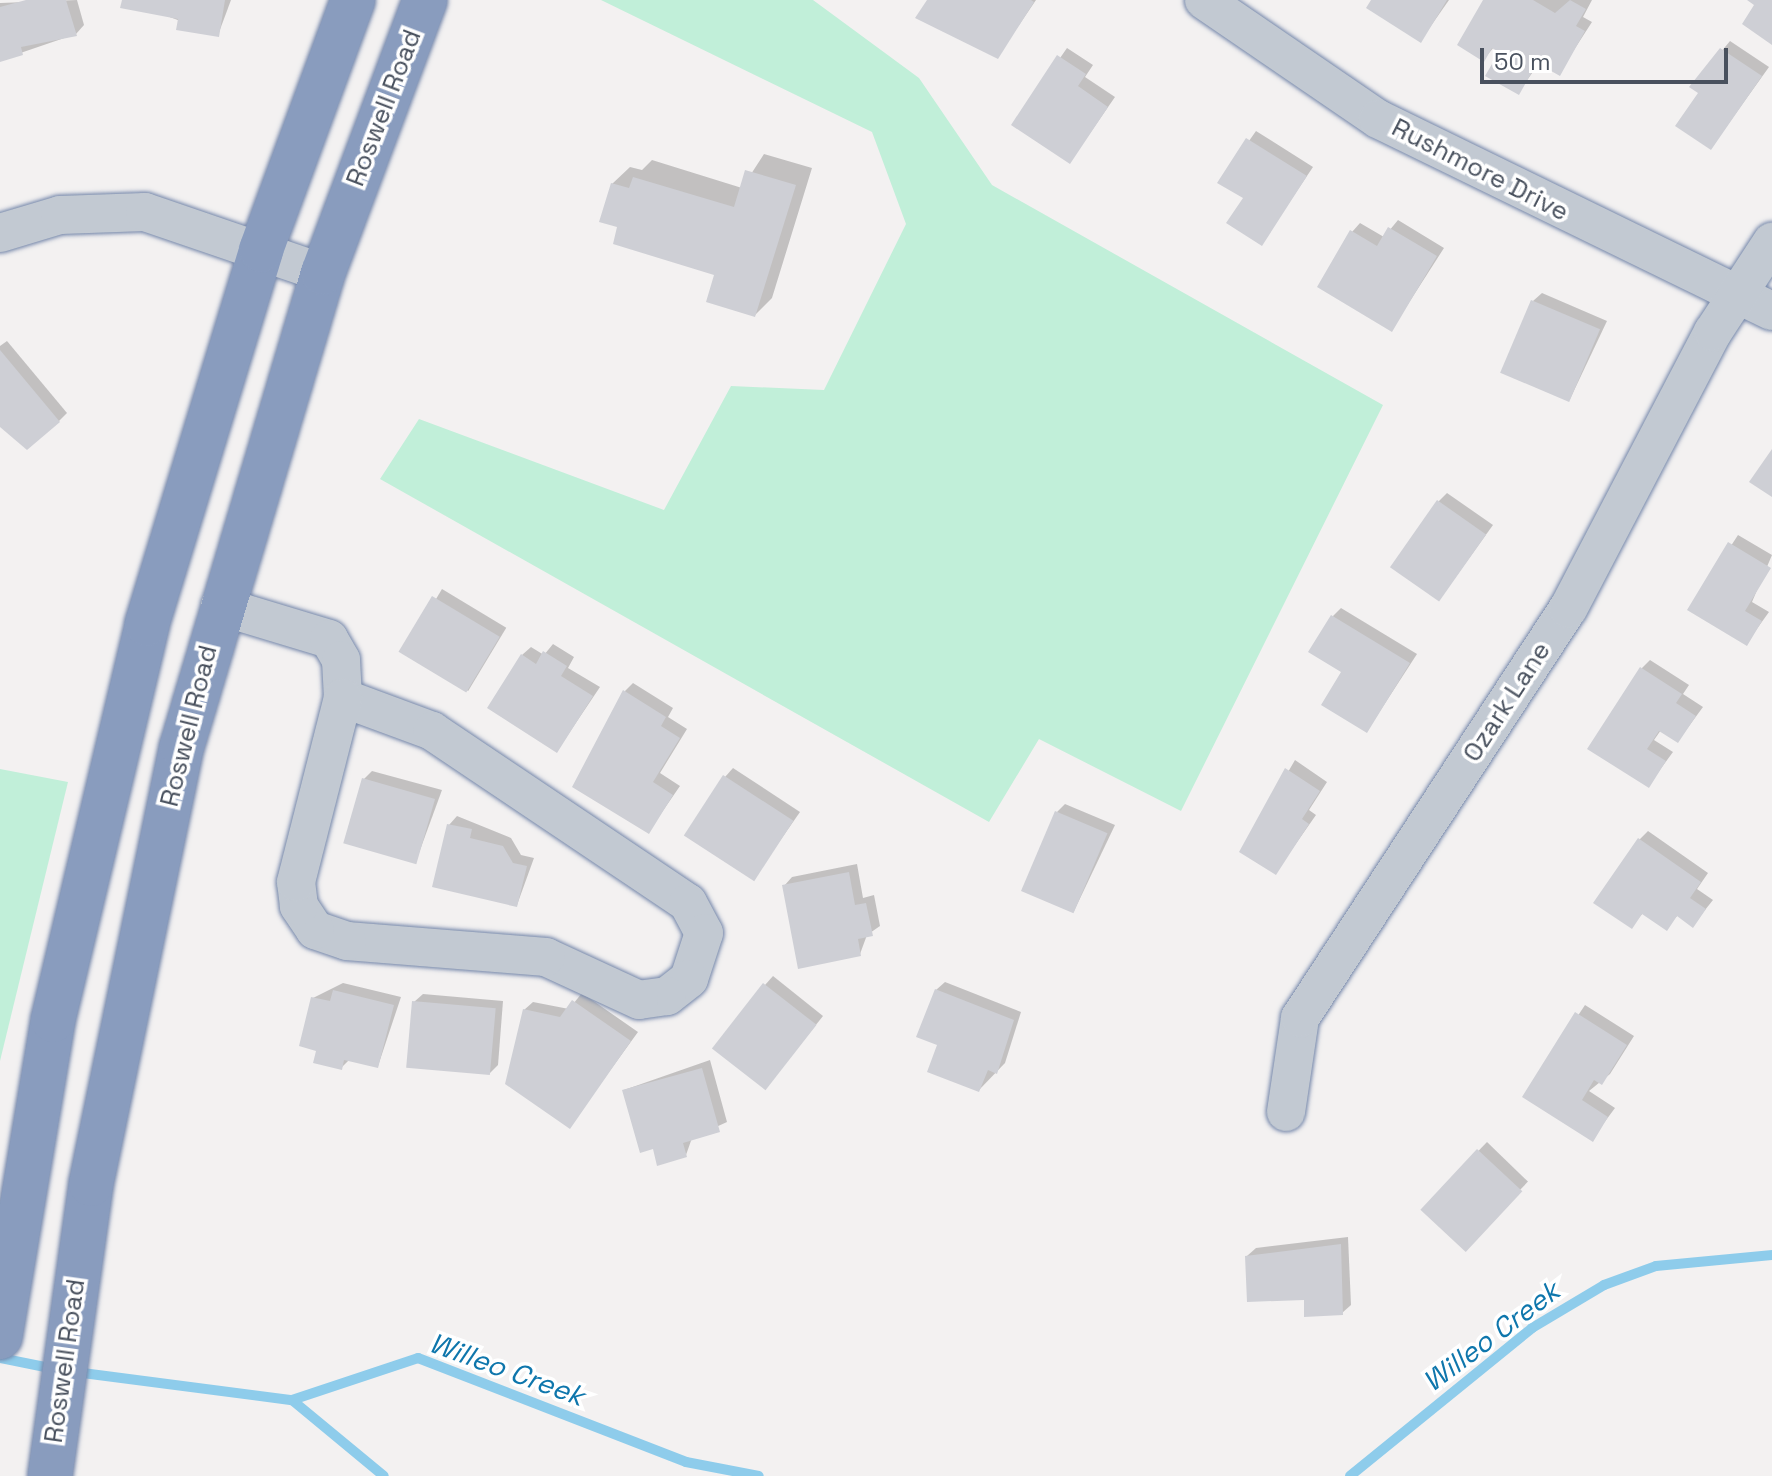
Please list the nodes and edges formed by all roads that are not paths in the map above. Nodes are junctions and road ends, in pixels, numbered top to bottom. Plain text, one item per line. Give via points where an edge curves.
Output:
1 (353, 0) edge
2 (425, 0) edge
3 (1204, 0) edge
4 (0, 233) edge
5 (1772, 242) edge
6 (261, 250) junction
7 (323, 273) junction
8 (1741, 291) junction
9 (1772, 311) edge
10 (220, 606) junction
11 (343, 698) junction
12 (1286, 1112) dead end
13 (0, 1337) edge
14 (50, 1476) edge

1 - 6 highway
2 - 7 highway, Roswell Road
3 - 8 street, Rushmore Drive via 1378,119 1547,206
4 - 6 street via 60,215 116,209
5 - 8 street, Ozark Lane
6 - 7 street
6 - 13 highway via 200,435 108,772 53,1020
7 - 10 highway, Roswell Road
8 - 9 street, Rushmore Drive
8 - 12 street, Ozark Lane via 1568,609 1300,1018
10 - 11 street via 329,639 341,660
10 - 14 highway, Roswell Road via 132,966 72,1307
11 - 11 street via 296,882 299,906 315,930 347,941 546,957 639,1000 667,996 689,979 704,933 688,903 432,731

